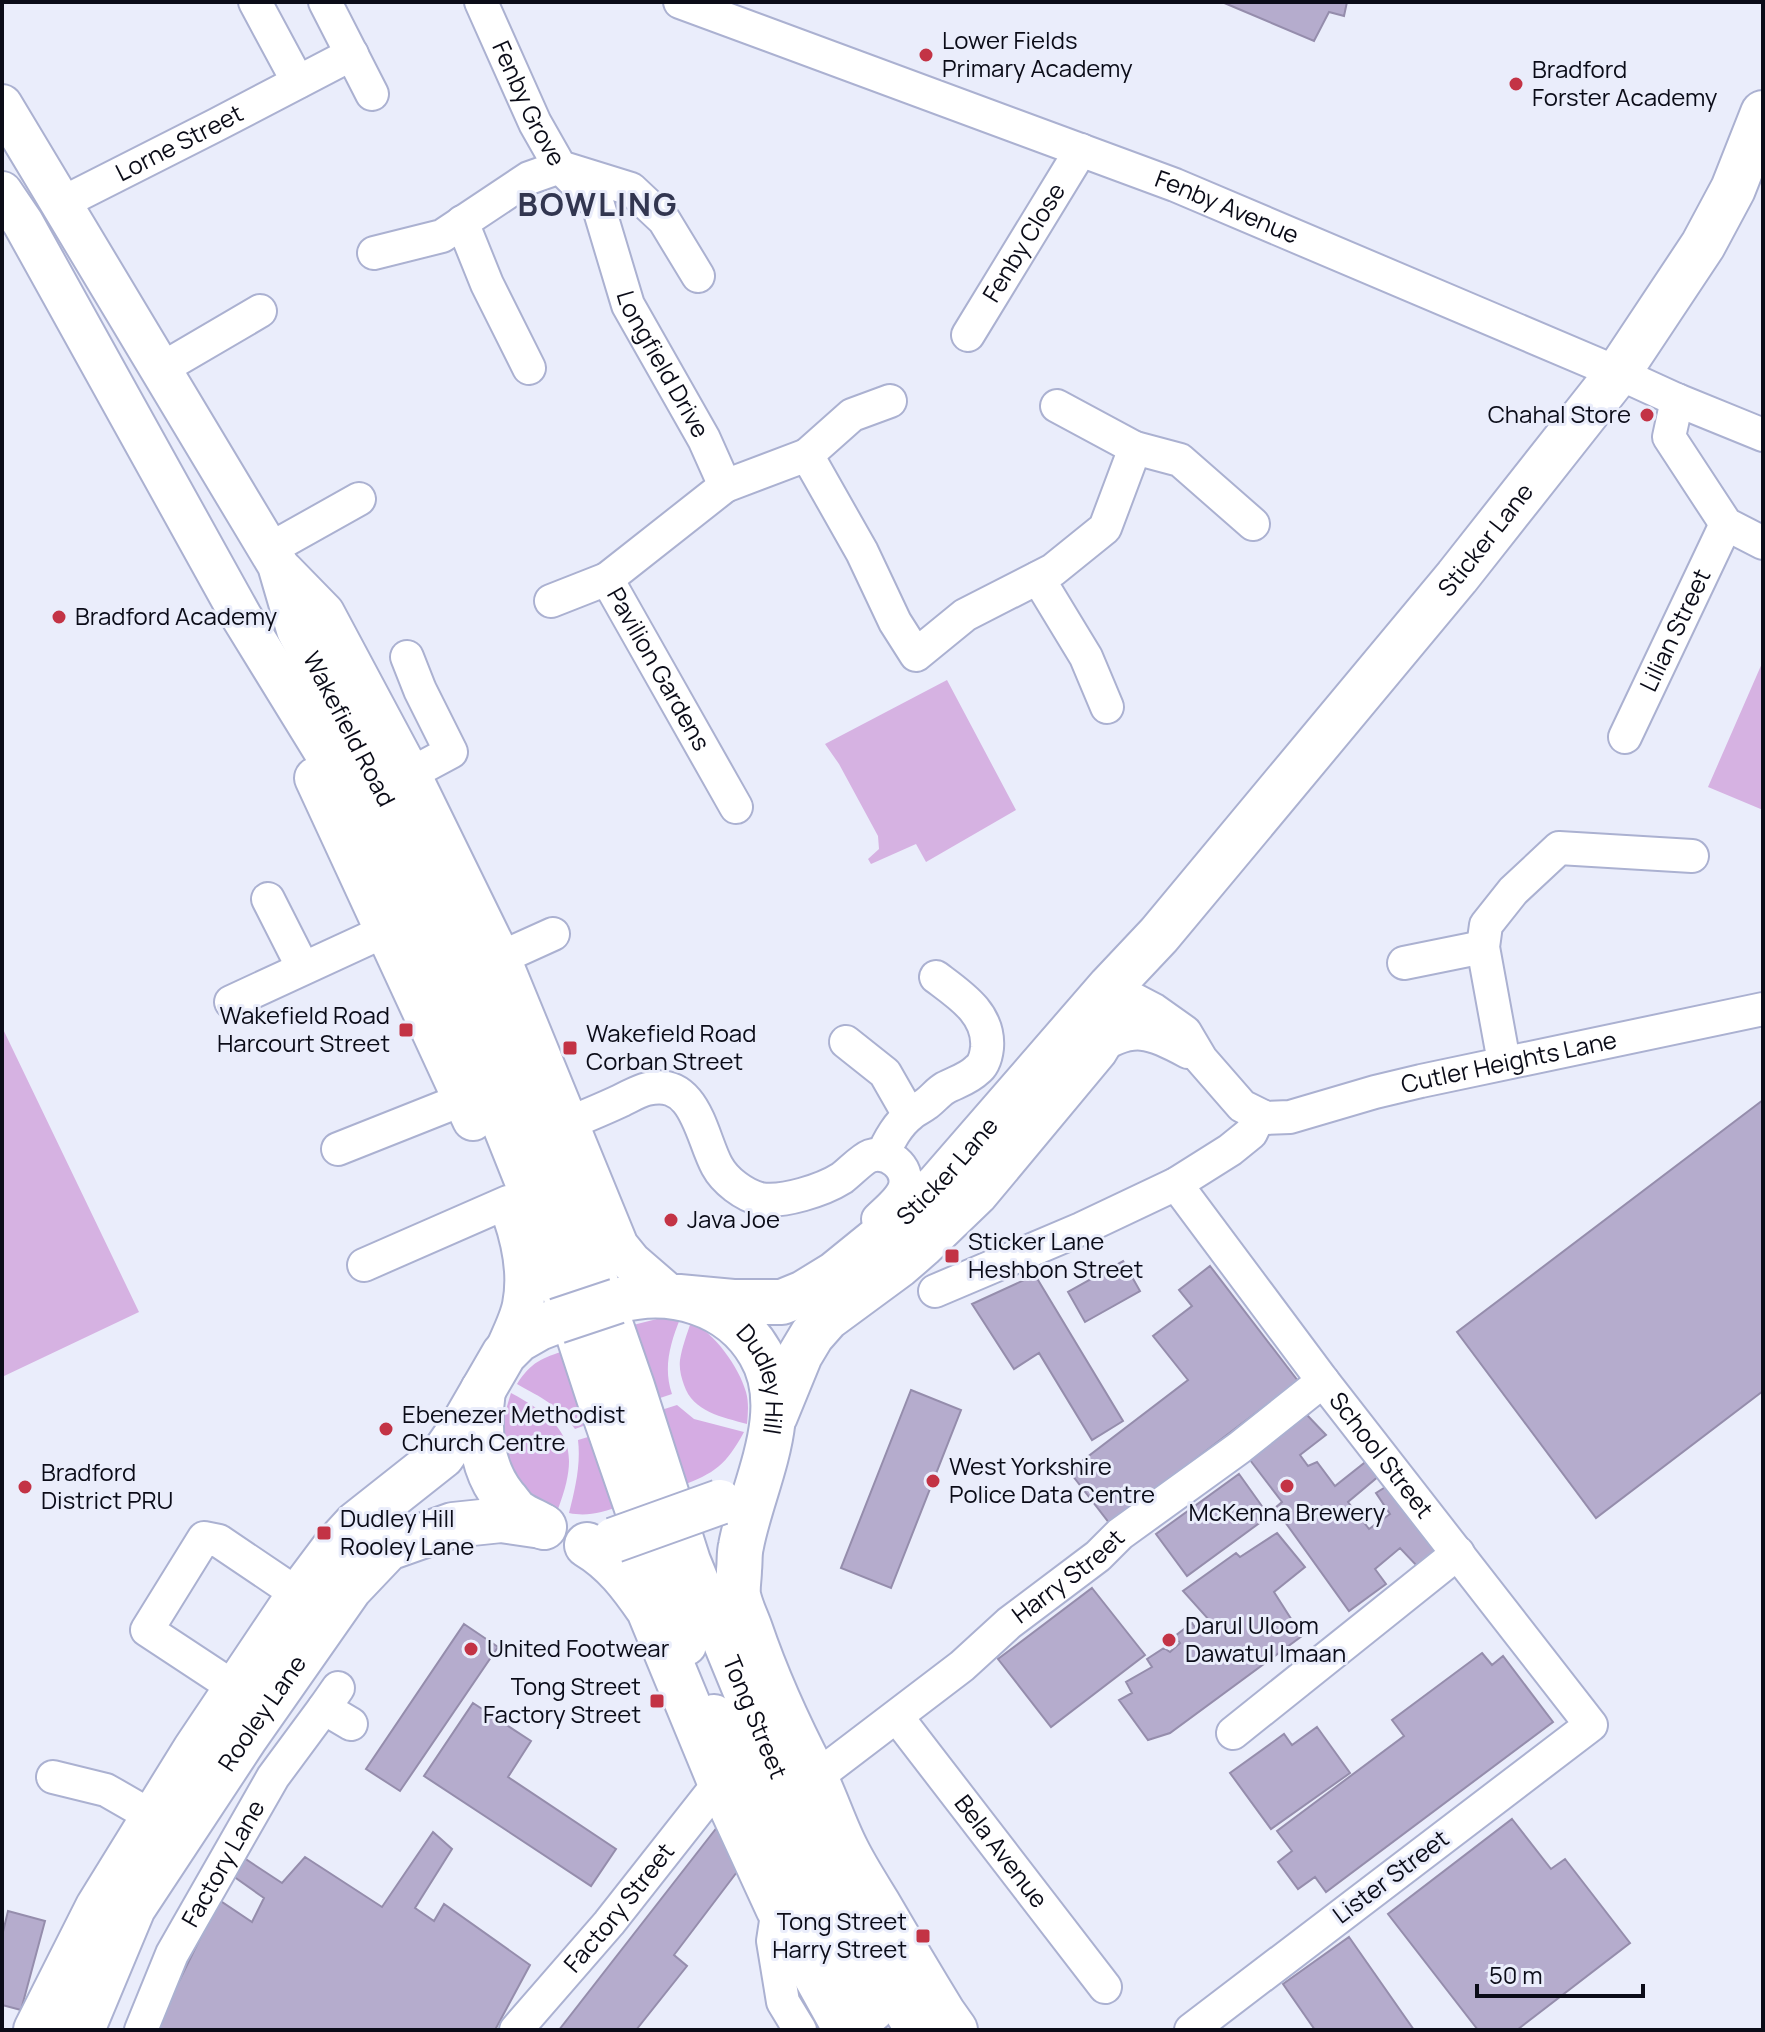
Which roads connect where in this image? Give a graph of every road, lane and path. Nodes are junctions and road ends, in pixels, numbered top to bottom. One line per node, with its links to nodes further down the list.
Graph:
1 (255, 2): 6 (street)
2 (325, 2): 5 (street)
3 (481, 2): 11 (street, Fenby Grove)
4 (680, 2): 10 (street, Fenby Avenue)
5 (352, 54): 6 (street, Lorne Street); 7 (street)
6 (298, 82): 13 (street, Lorne Street)
7 (372, 94)
8 (2, 105): 13 (main road, Wakefield Road)
9 (1763, 113): 21 (highway, Sticker Lane)
10 (1081, 150): 18 (street, Fenby Close); 21 (street, Fenby Avenue)
11 (560, 167): 14 (street); 16 (street, Fenby Grove); 28 (street, Longfield Drive)
12 (2, 192): 37 (main road, Wakefield Road)
13 (60, 204): 20 (main road, Wakefield Road)
14 (462, 222): 15 (street); 19 (street)
15 (374, 253)
16 (698, 276)
17 (260, 311): 20 (street)
18 (968, 335)
19 (529, 368)
20 (161, 369): 33 (main road, Wakefield Road)
21 (1618, 373): 22 (street, Fenby Avenue); 52 (highway, Sticker Lane)
22 (1677, 400): 25 (street, Fenby Avenue); 31 (street)
23 (890, 401): 27 (street)
24 (1057, 406): 26 (street)
25 (1763, 435)
26 (1135, 448): 30 (street); 34 (street)
27 (807, 455): 28 (street); 34 (street)
28 (725, 486): 35 (street, Pavilion Gardens)
29 (359, 499): 33 (street)
30 (1253, 524)
31 (1726, 524): 32 (street); 40 (street, Lilian Street)
32 (1763, 543)
33 (273, 558): 41 (main road); 73 (main road, Wakefield Road)
34 (1038, 578): 39 (street)
35 (607, 579): 36 (street); 42 (street, Pavilion Gardens)
36 (551, 601)
37 (241, 616): 45 (main road); 74 (main road, Wakefield Road)
38 (407, 657): 41 (street)
39 (1107, 707)
40 (1625, 737)
41 (410, 774): 48 (main road)
42 (736, 807)
43 (1692, 856): 47 (street)
44 (270, 898): 50 (street)
45 (385, 931): 50 (street); 59 (main road)
46 (553, 934): 48 (street)
47 (1483, 947): 49 (street); 58 (street)
48 (500, 958): 62 (main road)
49 (1404, 963)
50 (303, 968): 53 (street)
51 (936, 977): 60 (street)
52 (1119, 992): 56 (highway, Sticker Lane); 57 (street); 68 (highway, Sticker Lane)
53 (231, 1002)
54 (1763, 1009): 58 (street, Cutler Heights Lane)
55 (846, 1042): 60 (street)
56 (1095, 1050): 57 (street); 75 (highway, Sticker Lane)
57 (1201, 1059): 61 (street)
58 (1504, 1062): 61 (street, Cutler Heights Lane)
59 (464, 1099): 63 (street); 66 (main road)
60 (909, 1115): 64 (street)
61 (1259, 1116): 65 (street)
62 (569, 1123): 64 (street); 70 (main road)
63 (338, 1149)
64 (883, 1155): 68 (street)
65 (1176, 1184): 69 (street); 72 (street, School Street)
66 (508, 1202): 67 (street); 71 (main road)
67 (364, 1265)
68 (835, 1274): 70 (highway, Sticker Lane)
69 (935, 1291)
70 (674, 1296): 71 (highway, Dudley Hill, bridge); 75 (highway, Dudley Hill)
71 (494, 1371): 77 (highway); 80 (highway, Rooley Lane)
72 (1323, 1381): 79 (street, School Street); 83 (street, Harry Street)
73 (634, 1386): 99 (main road, Tong Street)
74 (597, 1398): 98 (main road, Tong Street)
75 (774, 1418): 76 (highway, Dudley Hill)
76 (761, 1470): 78 (highway, Dudley Hill, bridge); 87 (highway)
77 (542, 1526): 78 (highway); 93 (highway, Rooley Lane)
78 (601, 1543): 88 (highway)
79 (1458, 1553): 84 (street, School Street); 85 (street)
80 (299, 1595): 81 (highway, Rooley Lane); 81 (street, Rooley Lane)
81 (235, 1688): 89 (highway, Rooley Lane)
82 (338, 1707): 94 (street, Factory Lane)
83 (897, 1717): 87 (street, Harry Street); 91 (street, Bela Avenue)
84 (1591, 1725): 101 (street, Lister Street)
85 (1233, 1733)
86 (53, 1777): 89 (street)
87 (815, 1778): 100 (highway)
88 (720, 1782): 90 (highway); 95 (street, Factory Street)
89 (153, 1817): 92 (highway, Rooley Lane)
90 (778, 1908): 96 (street); 97 (highway)
91 (1105, 1987)
92 (36, 2030)
93 (82, 2030)
94 (141, 2030)
95 (516, 2030)
96 (800, 2030)
97 (846, 2030)
98 (886, 2030)
99 (916, 2030)
100 (955, 2030)
101 (1191, 2030)

